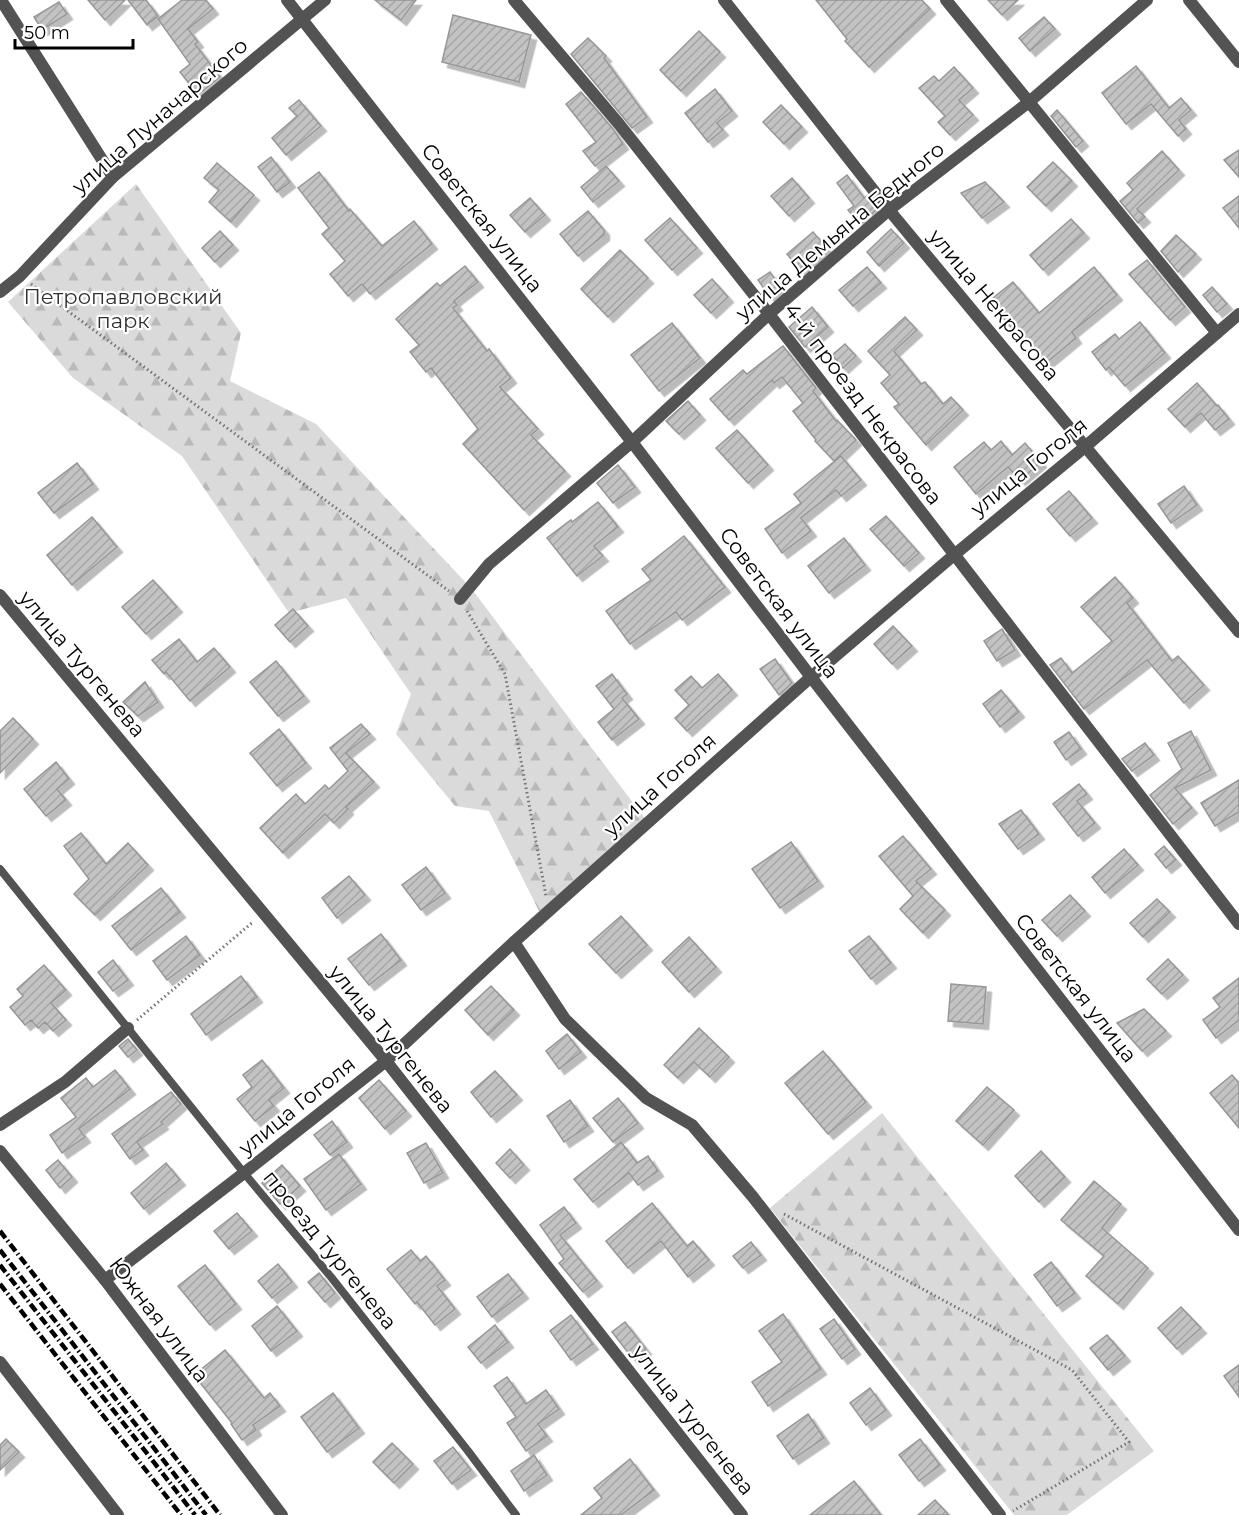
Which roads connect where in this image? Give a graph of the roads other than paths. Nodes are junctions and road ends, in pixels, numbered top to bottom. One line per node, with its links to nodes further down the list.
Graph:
1 (1, 0): 12 (street)
2 (287, 0): 9 (street, Советская улица)
3 (325, 0): 9 (street, улица Луначарского)
4 (514, 0): 15 (street, 4-й проезд Некрасова)
5 (724, 0): 13 (street, улица Некрасова)
6 (946, 0): 11 (street)
7 (1147, 0): 11 (street, улица Демьяна Бедного)
8 (1189, 0): 10 (street)
9 (303, 19): 12 (street, улица Луначарского); 18 (street, Советская улица)
10 (1239, 62)
11 (1029, 102): 13 (street, улица Демьяна Бедного); 17 (street)
12 (113, 177): 14 (street, улица Луначарского)
13 (889, 210): 15 (street, улица Демьяна Бедного); 19 (street, улица Некрасова)
14 (0, 292)
15 (769, 314): 18 (street, улица Демьяна Бедного); 20 (street, 4-й проезд Некрасова)
16 (1239, 314): 17 (street, улица Гоголя)
17 (1217, 333): 19 (street, улица Гоголя)
18 (632, 442): 22 (street, улица Демьяна Бедного); 24 (street, Советская улица)
19 (1086, 447): 20 (street, улица Гоголя); 23 (street, улица Некрасова)
20 (954, 555): 24 (street, улица Гоголя); 26 (street, 4-й проезд Некрасова)
21 (0, 595): 29 (street, улица Тургенева)
22 (460, 599)
23 (1239, 632)
24 (811, 677): 27 (street, улица Гоголя); 33 (street, Советская улица)
25 (0, 869): 28 (lane, проезд Тургенева)
26 (1239, 924)
27 (514, 942): 29 (street, улица Гоголя); 40 (street)
28 (128, 1028): 30 (street); 32 (lane, проезд Тургенева)
29 (386, 1061): 32 (street, улица Гоголя); 39 (street, улица Тургенева)
30 (0, 1125)
31 (0, 1151): 34 (street, Южная улица)
32 (244, 1173): 34 (street, улица Гоголя); 38 (lane, проезд Тургенева)
33 (1239, 1230)
34 (105, 1280): 37 (street, Южная улица)
35 (0, 1362): 36 (street)
36 (118, 1515)
37 (282, 1515)
38 (516, 1515)
39 (742, 1515)
40 (1000, 1515)

